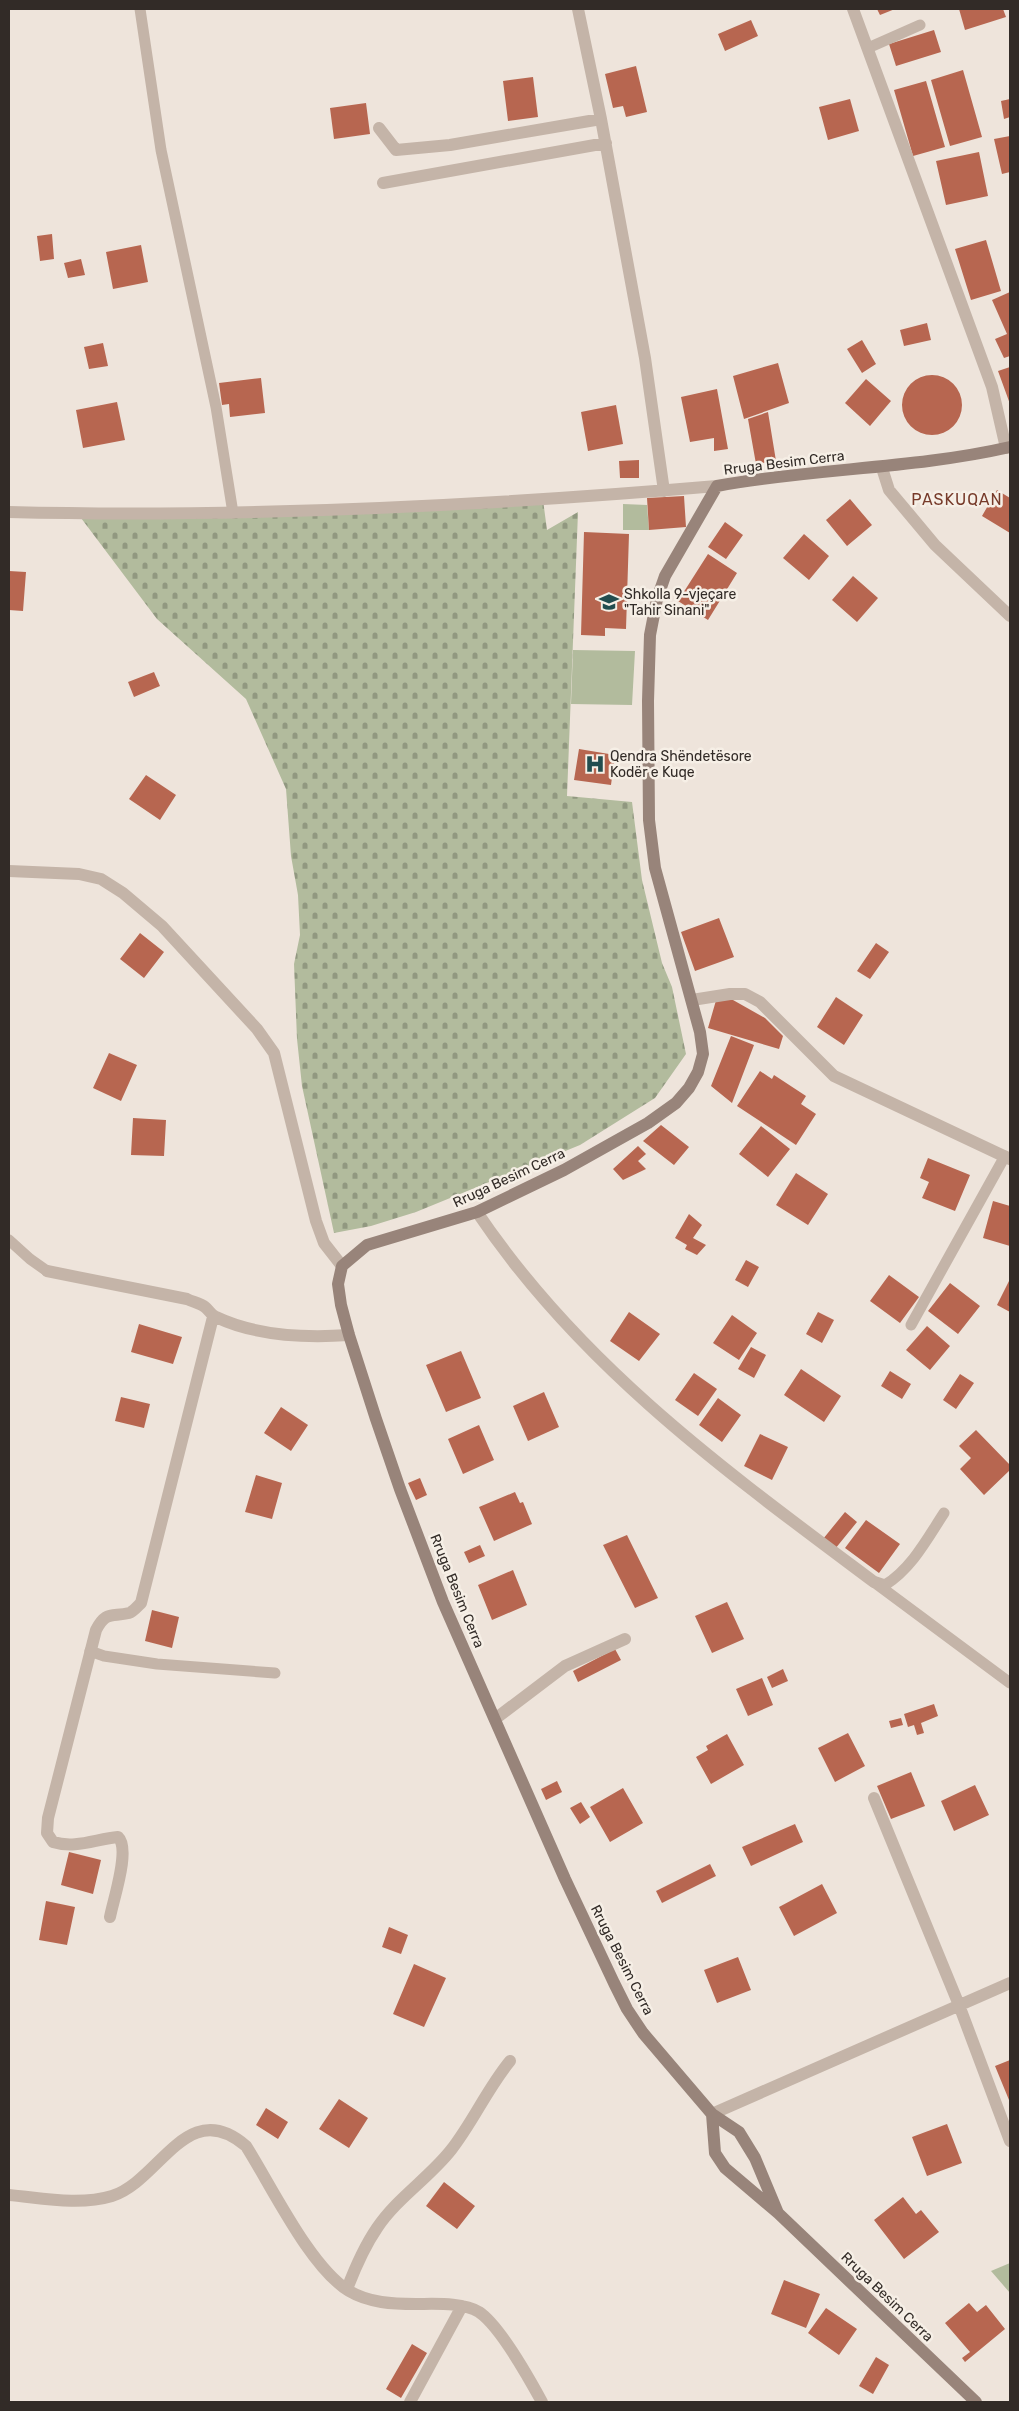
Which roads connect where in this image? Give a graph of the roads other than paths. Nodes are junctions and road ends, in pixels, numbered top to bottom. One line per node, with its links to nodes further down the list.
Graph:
1 (140, 9): 15 (lane)
2 (578, 9): 6 (street)
3 (853, 9): 5 (street)
4 (920, 24): 5 (lane)
5 (868, 48): 10 (street)
6 (601, 119): 7 (street); 8 (street)
7 (379, 128)
8 (606, 143): 9 (street); 13 (street)
9 (383, 183)
10 (1008, 447): 11 (street, Rruga Besim Cerra)
11 (882, 468): 12 (street, Rruga Besim Cerra); 16 (street)
12 (717, 486): 13 (street); 18 (street, Rruga Besim Cerra)
13 (664, 491): 15 (street)
14 (9, 512): 15 (street)
15 (233, 513)
16 (1010, 616)
17 (9, 871): 22 (street)
18 (692, 1000): 19 (street); 20 (street, Rruga Besim Cerra)
19 (1008, 1157): 25 (lane)
20 (477, 1212): 22 (street, Rruga Besim Cerra); 28 (street)
21 (9, 1240): 23 (lane)
22 (342, 1266): 26 (street, Rruga Besim Cerra)
23 (47, 1271): 24 (street)
24 (213, 1317): 26 (street); 30 (street)
25 (911, 1325)
26 (349, 1335): 33 (street, Rruga Besim Cerra)
27 (944, 1513): 28 (lane)
28 (874, 1582): 32 (lane)
29 (625, 1639): 33 (street)
30 (90, 1651): 31 (lane); 35 (street)
31 (275, 1673)
32 (1010, 1683)
33 (494, 1719): 39 (street, Rruga Besim Cerra)
34 (874, 1798): 37 (street)
35 (110, 1917)
36 (1010, 1983): 37 (street)
37 (959, 2005): 39 (street); 40 (street)
38 (510, 2061): 43 (street)
39 (712, 2114): 42 (street, Rruga Besim Cerra); 42 (street, Rruga Besim Cerra)
40 (1010, 2142)
41 (9, 2195): 43 (street)
42 (778, 2213): 47 (street, Rruga Besim Cerra)
43 (347, 2289): 44 (street)
44 (462, 2306): 45 (street); 46 (street)
45 (410, 2402)
46 (542, 2402)
47 (976, 2402)

